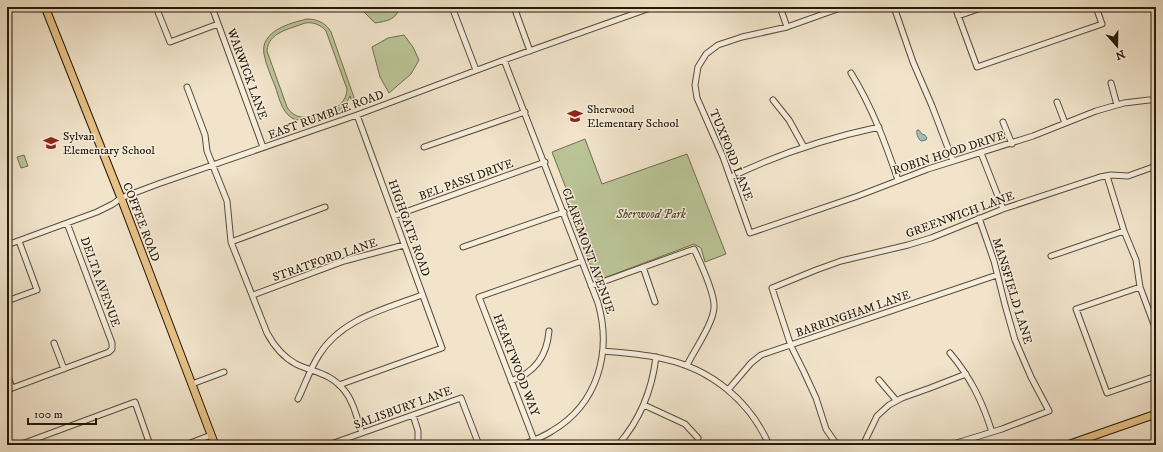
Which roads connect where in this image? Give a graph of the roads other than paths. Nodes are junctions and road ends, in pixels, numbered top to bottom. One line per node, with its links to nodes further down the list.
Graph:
1 (46, 7): 44 (main road, COFFEE ROAD)
2 (156, 7): 15 (street)
3 (212, 7): 15 (street, WARWICK LANE)
4 (452, 7): 19 (street)
5 (514, 7): 17 (street)
6 (653, 7): 13 (street, EAST RUMBLE ROAD)
7 (780, 7): 16 (street)
8 (844, 7): 16 (street)
9 (894, 7): 37 (street)
10 (955, 7): 14 (street)
11 (984, 7): 14 (street)
12 (1096, 7): 14 (street)
13 (646, 8): 17 (street, EAST RUMBLE ROAD)
14 (958, 16)
15 (218, 24): 33 (street, WARWICK LANE)
16 (787, 27): 42 (street, TUXFORD LANE)
17 (530, 51): 18 (street, EAST RUMBLE ROAD)
18 (504, 60): 19 (street, EAST RUMBLE ROAD); 27 (street, CLAREMONT AVENUE)
19 (476, 70): 28 (street, EAST RUMBLE ROAD)
20 (850, 73): 31 (street)
21 (1111, 83): 26 (street)
22 (187, 86): 39 (street)
23 (773, 100): 34 (street)
24 (1156, 100): 26 (street, ROBIN HOOD DRIVE)
25 (1057, 102): 30 (street)
26 (1117, 105): 30 (street, ROBIN HOOD DRIVE)
27 (525, 112): 35 (street); 38 (street, CLAREMONT AVENUE)
28 (357, 115): 33 (street, EAST RUMBLE ROAD); 48 (street, HIGHGATE ROAD)
29 (1003, 122): 32 (street)
30 (1065, 123): 32 (street, ROBIN HOOD DRIVE)
31 (879, 127): 34 (street); 43 (street)
32 (1012, 144): 36 (street, ROBIN HOOD DRIVE)
33 (263, 147): 39 (street, EAST RUMBLE ROAD)
34 (804, 147): 42 (street)
35 (424, 148)
36 (981, 153): 37 (street, ROBIN HOOD DRIVE); 46 (street)
37 (953, 161): 43 (street, ROBIN HOOD DRIVE)
38 (545, 162): 47 (street, CLAREMONT AVENUE); 48 (street, BEL PASSI DRIVE)
39 (212, 164): 44 (street, EAST RUMBLE ROAD); 54 (street)
40 (1156, 166): 41 (street, GREENWICH LANE)
41 (1107, 176): 46 (street, GREENWICH LANE); 51 (street)
42 (730, 177): 52 (street, TUXFORD LANE)
43 (898, 180): 52 (street, ROBIN HOOD DRIVE)
44 (121, 198): 50 (street, EAST RUMBLE ROAD); 84 (main road, COFFEE ROAD)
45 (325, 207): 54 (street)
46 (1003, 208): 49 (street, GREENWICH LANE)
47 (564, 212): 57 (street); 59 (street, CLAREMONT AVENUE)
48 (394, 216): 56 (street, HIGHGATE ROAD)
49 (979, 218): 61 (street, MANSFIELD LANE); 71 (street, GREENWICH LANE)
50 (67, 223): 53 (street, EAST RUMBLE ROAD); 76 (street, DELTA AVENUE)
51 (1124, 231): 58 (street); 63 (street)
52 (750, 233)
53 (19, 241): 55 (street, EAST RUMBLE ROAD); 66 (street)
54 (231, 242): 64 (street)
55 (7, 245)
56 (404, 245): 64 (street, STRATFORD LANE); 65 (street, HIGHGATE ROAD)
57 (463, 247)
58 (1051, 256)
59 (582, 261): 62 (street, CLAREMONT AVENUE); 83 (street, HEARTWOOD WAY)
60 (643, 267): 62 (street); 67 (street); 75 (street)
61 (997, 275): 71 (street, BARRINGHAM LANE); 93 (street, MANSFIELD LANE)
62 (591, 286): 72 (street, CLAREMONT AVENUE)
63 (1140, 287): 68 (street); 81 (street)
64 (253, 295): 77 (street)
65 (422, 295): 77 (street); 85 (street, HIGHGATE ROAD)
66 (7, 301)
67 (655, 302)
68 (1156, 330)
69 (549, 331): 83 (street)
70 (54, 343): 76 (street)
71 (791, 346): 87 (street, BARRINGHAM LANE); 108 (street)
72 (603, 351): 74 (street); 97 (street, CLAREMONT AVENUE)
73 (950, 353): 80 (street)
74 (656, 357): 75 (street); 90 (street)
75 (687, 365): 87 (street)
76 (64, 369): 86 (street)
77 (312, 369): 85 (street); 88 (street)
78 (224, 372): 84 (street)
79 (7, 374): 86 (street)
80 (966, 374): 89 (street); 93 (street)
81 (1156, 376)
82 (879, 380): 89 (street)
83 (511, 381): 97 (street, HEARTWOOD WAY)
84 (192, 384): 95 (main road, COFFEE ROAD)
85 (339, 385): 94 (street)
86 (10, 389)
87 (728, 390): 107 (street)
88 (298, 399)
89 (896, 400): 109 (street)
90 (644, 405): 96 (street); 106 (street)
91 (1156, 414): 111 (main road)
92 (413, 415): 94 (street, SALISBURY LANE); 103 (street); 104 (street, SALISBURY LANE)
93 (992, 432): 110 (street)
94 (362, 433): 102 (street, SALISBURY LANE)
95 (211, 435): 100 (street); 101 (main road, COFFEE ROAD)
96 (698, 438)
97 (534, 440): 105 (street, CLAREMONT AVENUE)
98 (18, 445): 99 (street)
99 (150, 445)
100 (185, 445)
101 (215, 445)
102 (328, 445)
103 (418, 445)
104 (479, 445)
105 (522, 445)
106 (619, 445)
107 (769, 445)
108 (837, 445)
109 (863, 445)
110 (950, 445)
111 (1067, 445)

